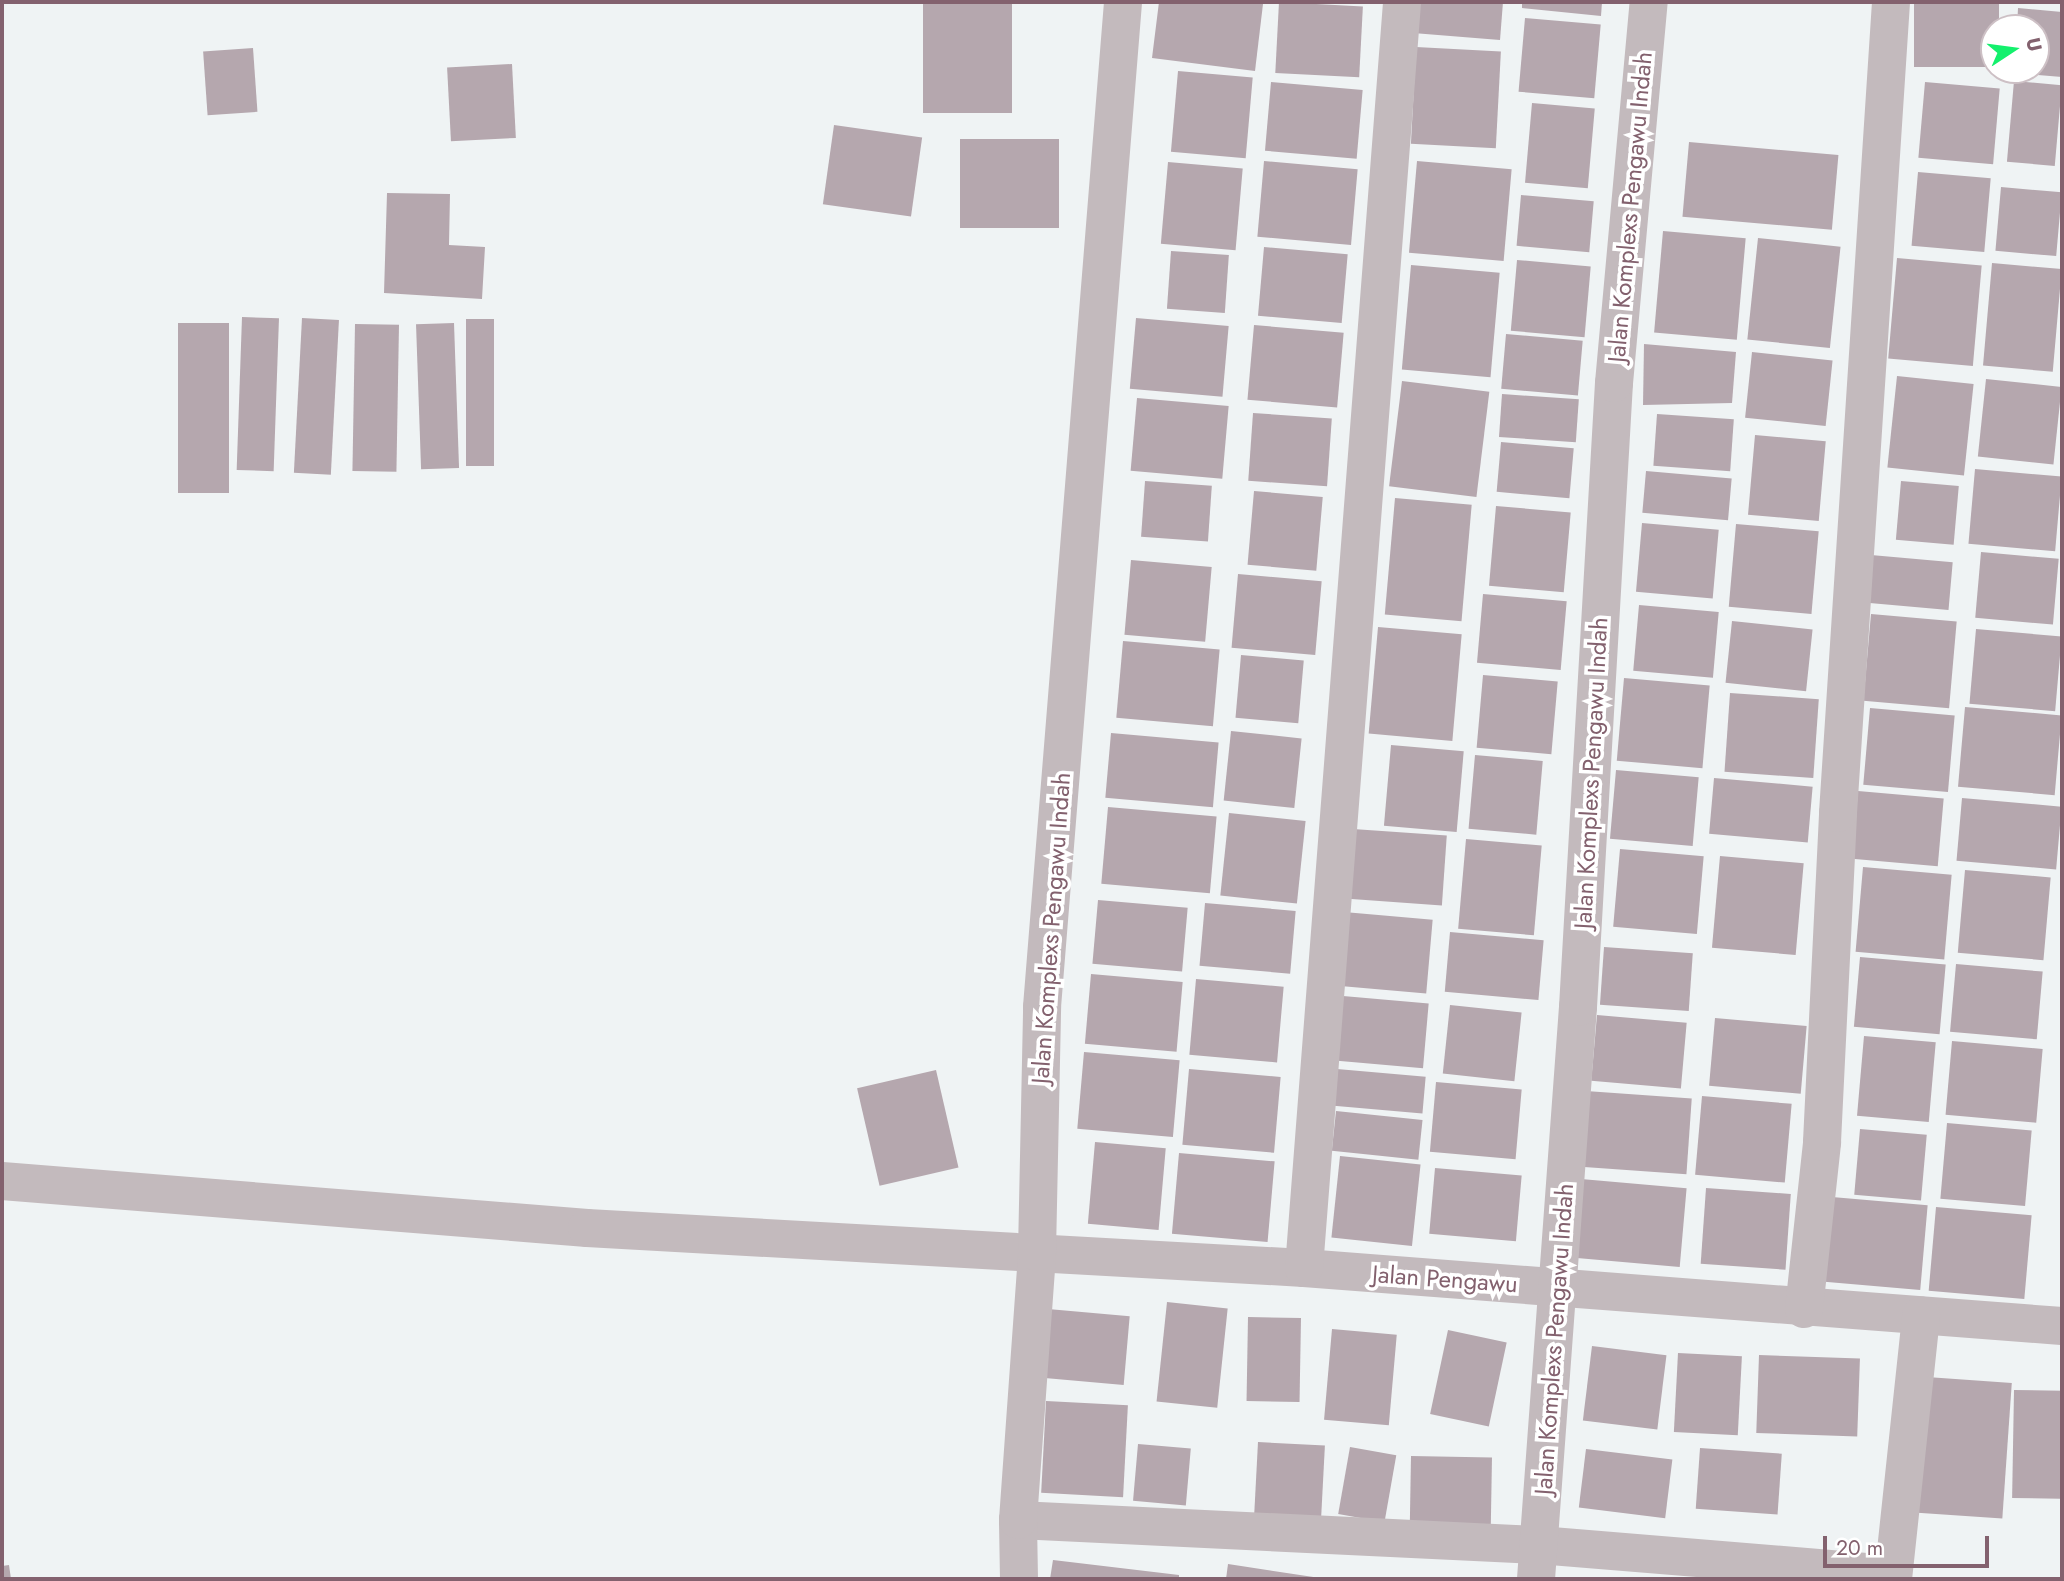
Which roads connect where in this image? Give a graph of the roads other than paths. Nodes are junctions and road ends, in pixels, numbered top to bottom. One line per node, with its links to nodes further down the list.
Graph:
1 (1123, 2): 6 (street, Jalan Komplexs Pengawu Indah)
2 (1402, 2): 7 (street)
3 (1648, 2): 8 (street, Jalan Komplexs Pengawu Indah)
4 (1891, 2): 9 (street)
5 (2, 1181): 6 (street, Jalan Pengawu)
6 (1037, 1252): 7 (street, Jalan Pengawu); 12 (street, Jalan Komplexs Pengawu Indah)
7 (1304, 1268): 8 (street, Jalan Pengawu)
8 (1558, 1288): 9 (street, Jalan Pengawu); 13 (street, Jalan Komplexs Pengawu Indah)
9 (1804, 1309): 10 (street, Jalan Pengawu)
10 (1921, 1315): 11 (street, Jalan Pengawu); 14 (street)
11 (2062, 1326)
12 (1018, 1520): 13 (street); 15 (street, Jalan Komplexs Pengawu Indah)
13 (1538, 1562): 14 (street)
14 (1893, 1577)
15 (1020, 1579)

